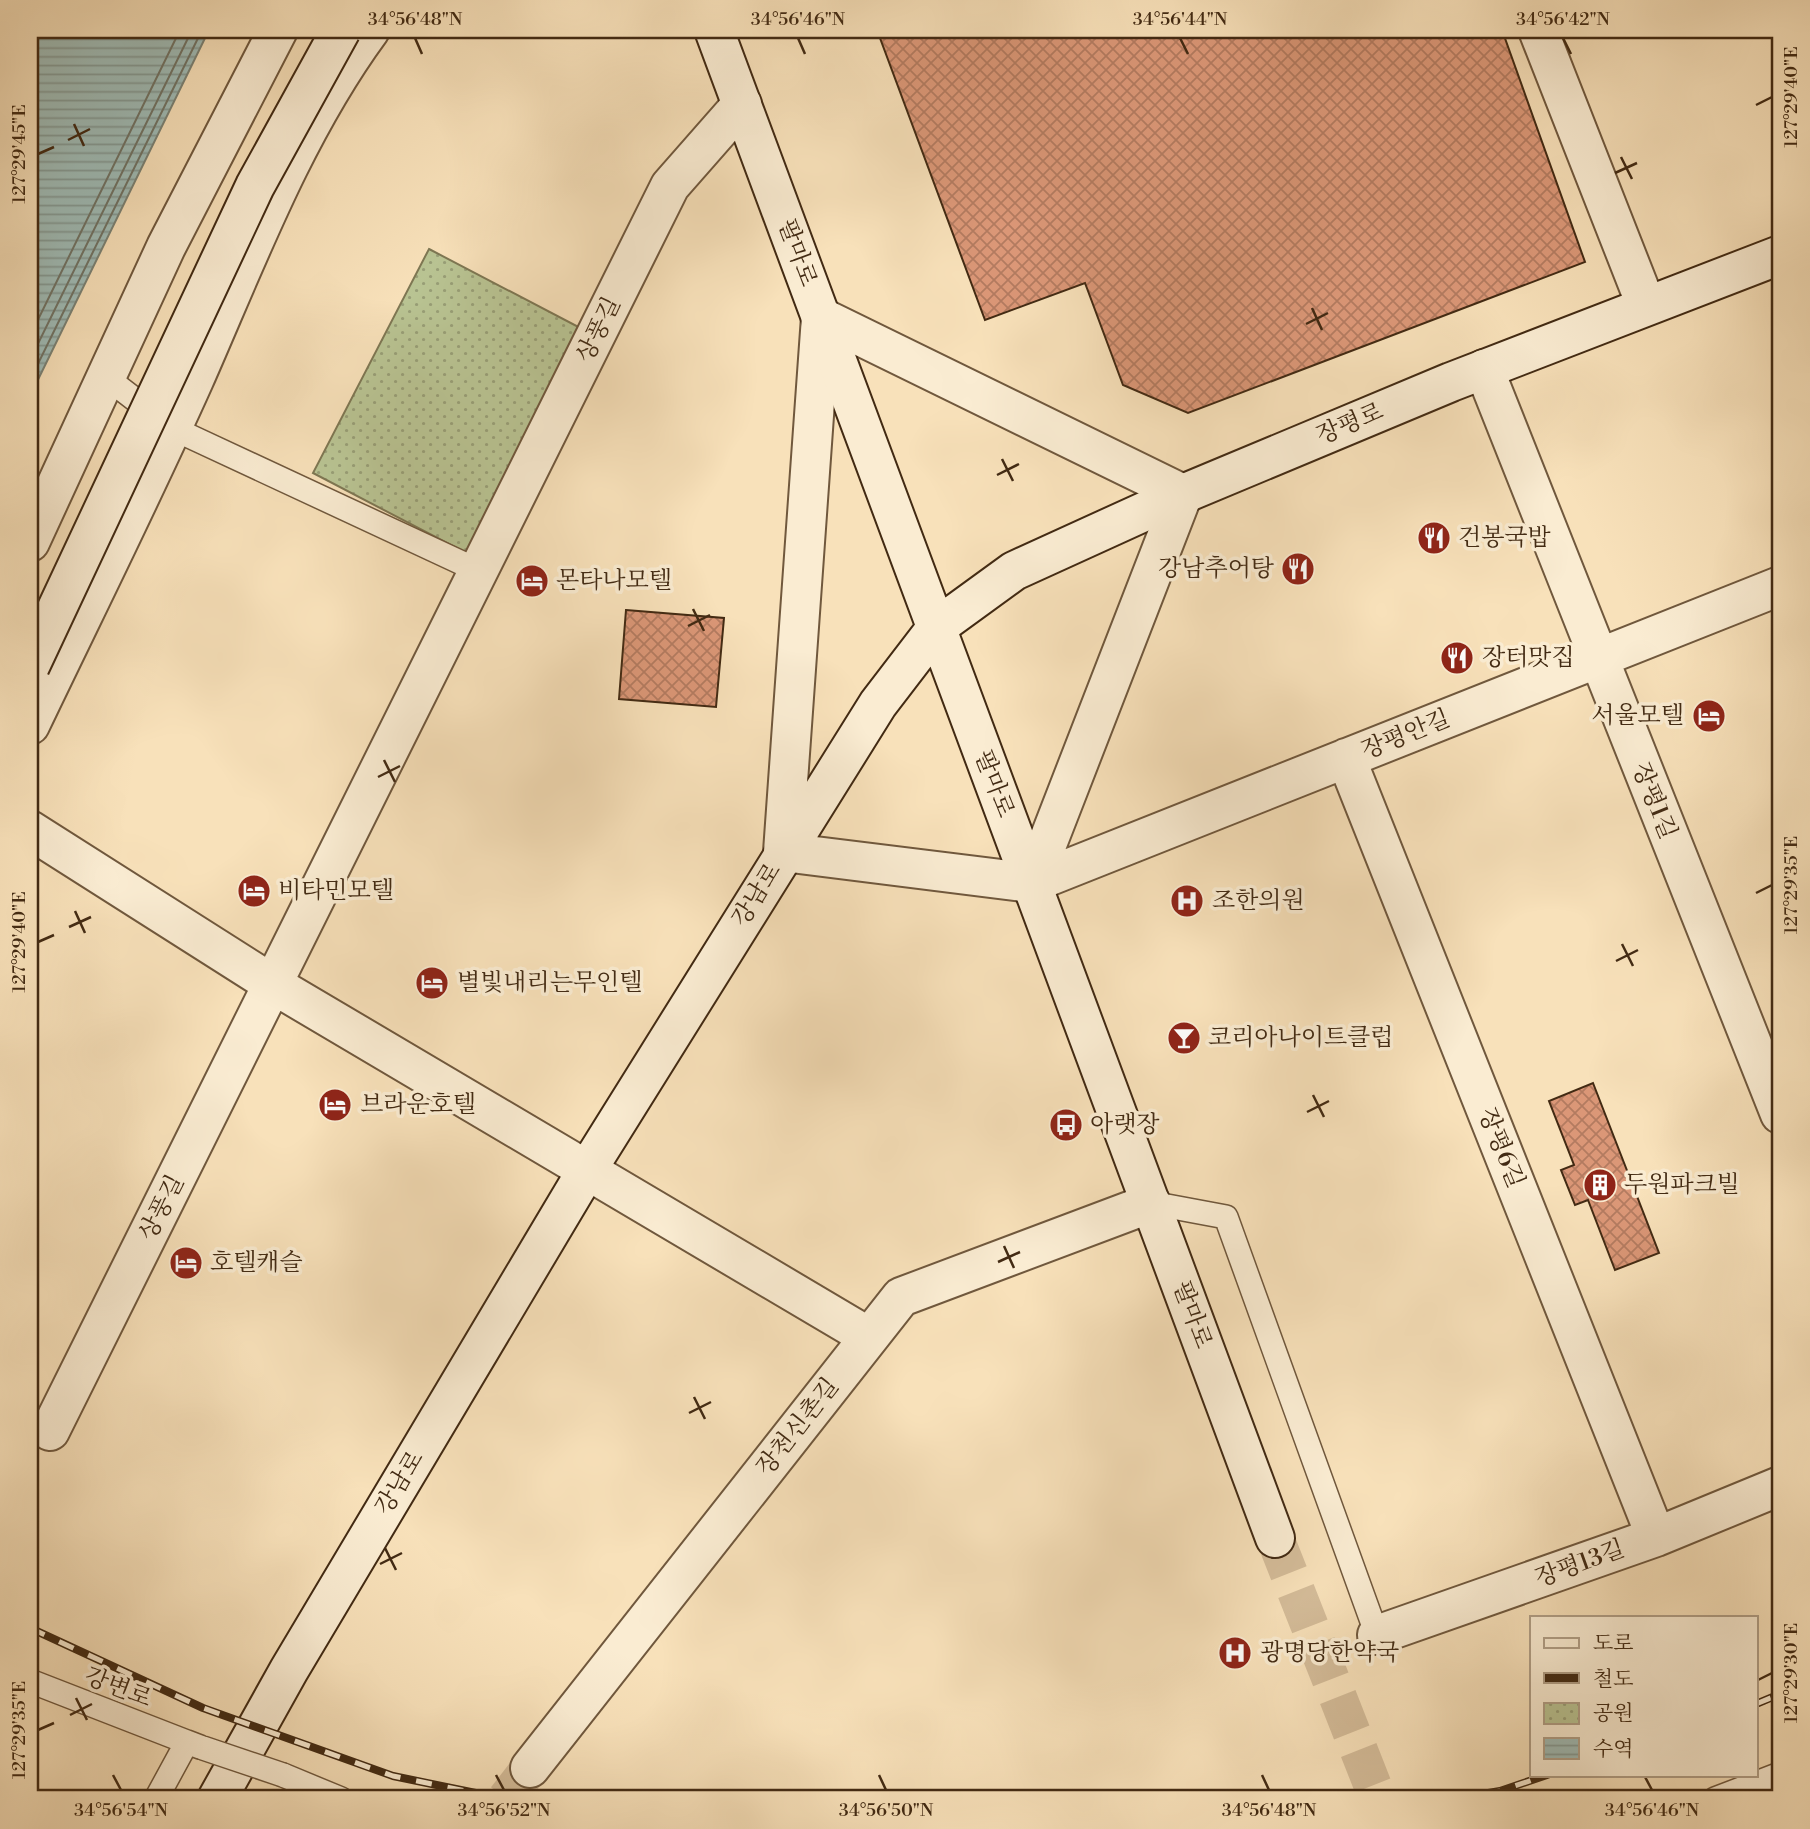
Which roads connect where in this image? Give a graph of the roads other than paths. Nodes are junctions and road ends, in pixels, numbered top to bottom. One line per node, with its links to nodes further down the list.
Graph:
1 (278, 30): 12 (street)
2 (322, 30): 18 (street)
3 (341, 30): 21 (street, bridge)
4 (370, 30): 13 (street)
5 (714, 30): 7 (street, 팔마로)
6 (1538, 30): 9 (street)
7 (741, 104): 10 (street, 팔마로); 16 (street, 상풍길)
8 (1780, 255): 9 (street, 장평로)
9 (1646, 305): 11 (street, 장평로)
10 (821, 317): 14 (street); 19 (street, 팔마로); 25 (street)
11 (1484, 369): 14 (street, 장평로); 20 (street, 장평1길)
12 (107, 378): 13 (lane); 15 (street)
13 (172, 428): 16 (lane); 22 (street)
14 (1183, 494): 19 (street, 장평로); 26 (street)
15 (30, 542)
16 (479, 571): 27 (street, 상풍길)
17 (1780, 586): 20 (street, 장평안길)
18 (30, 624)
19 (937, 627): 25 (street, 강남로); 26 (street, 팔마로)
20 (1597, 659): 23 (street, 장평안길); 28 (street, 장평1길)
21 (30, 666)
22 (30, 725)
23 (1346, 758): 26 (street, 장평안길); 34 (street, 장평6길)
24 (30, 830): 27 (street)
25 (783, 852): 26 (street); 29 (street, 강남로)
26 (1032, 883): 30 (street, 팔마로)
27 (274, 985): 29 (street); 32 (street, 상풍길)
28 (1780, 1114)
29 (587, 1170): 31 (street); 42 (street, 강남로)
30 (1151, 1203): 31 (street, 장천신촌길); 35 (street, 팔마로); 36 (lane)
31 (869, 1337): 39 (street, 장천신촌길)
32 (50, 1431)
33 (1780, 1486): 34 (street, 장평13길)
34 (1656, 1537): 36 (street, 장평13길)
35 (1275, 1538)
36 (1377, 1635)
37 (30, 1681): 38 (lane, 강변로)
38 (195, 1745): 41 (lane); 43 (lane, 강변로, bridge)
39 (530, 1768)
40 (1780, 1774): 44 (lane)
41 (156, 1799)
42 (217, 1799)
43 (341, 1799)
44 (1715, 1799)

